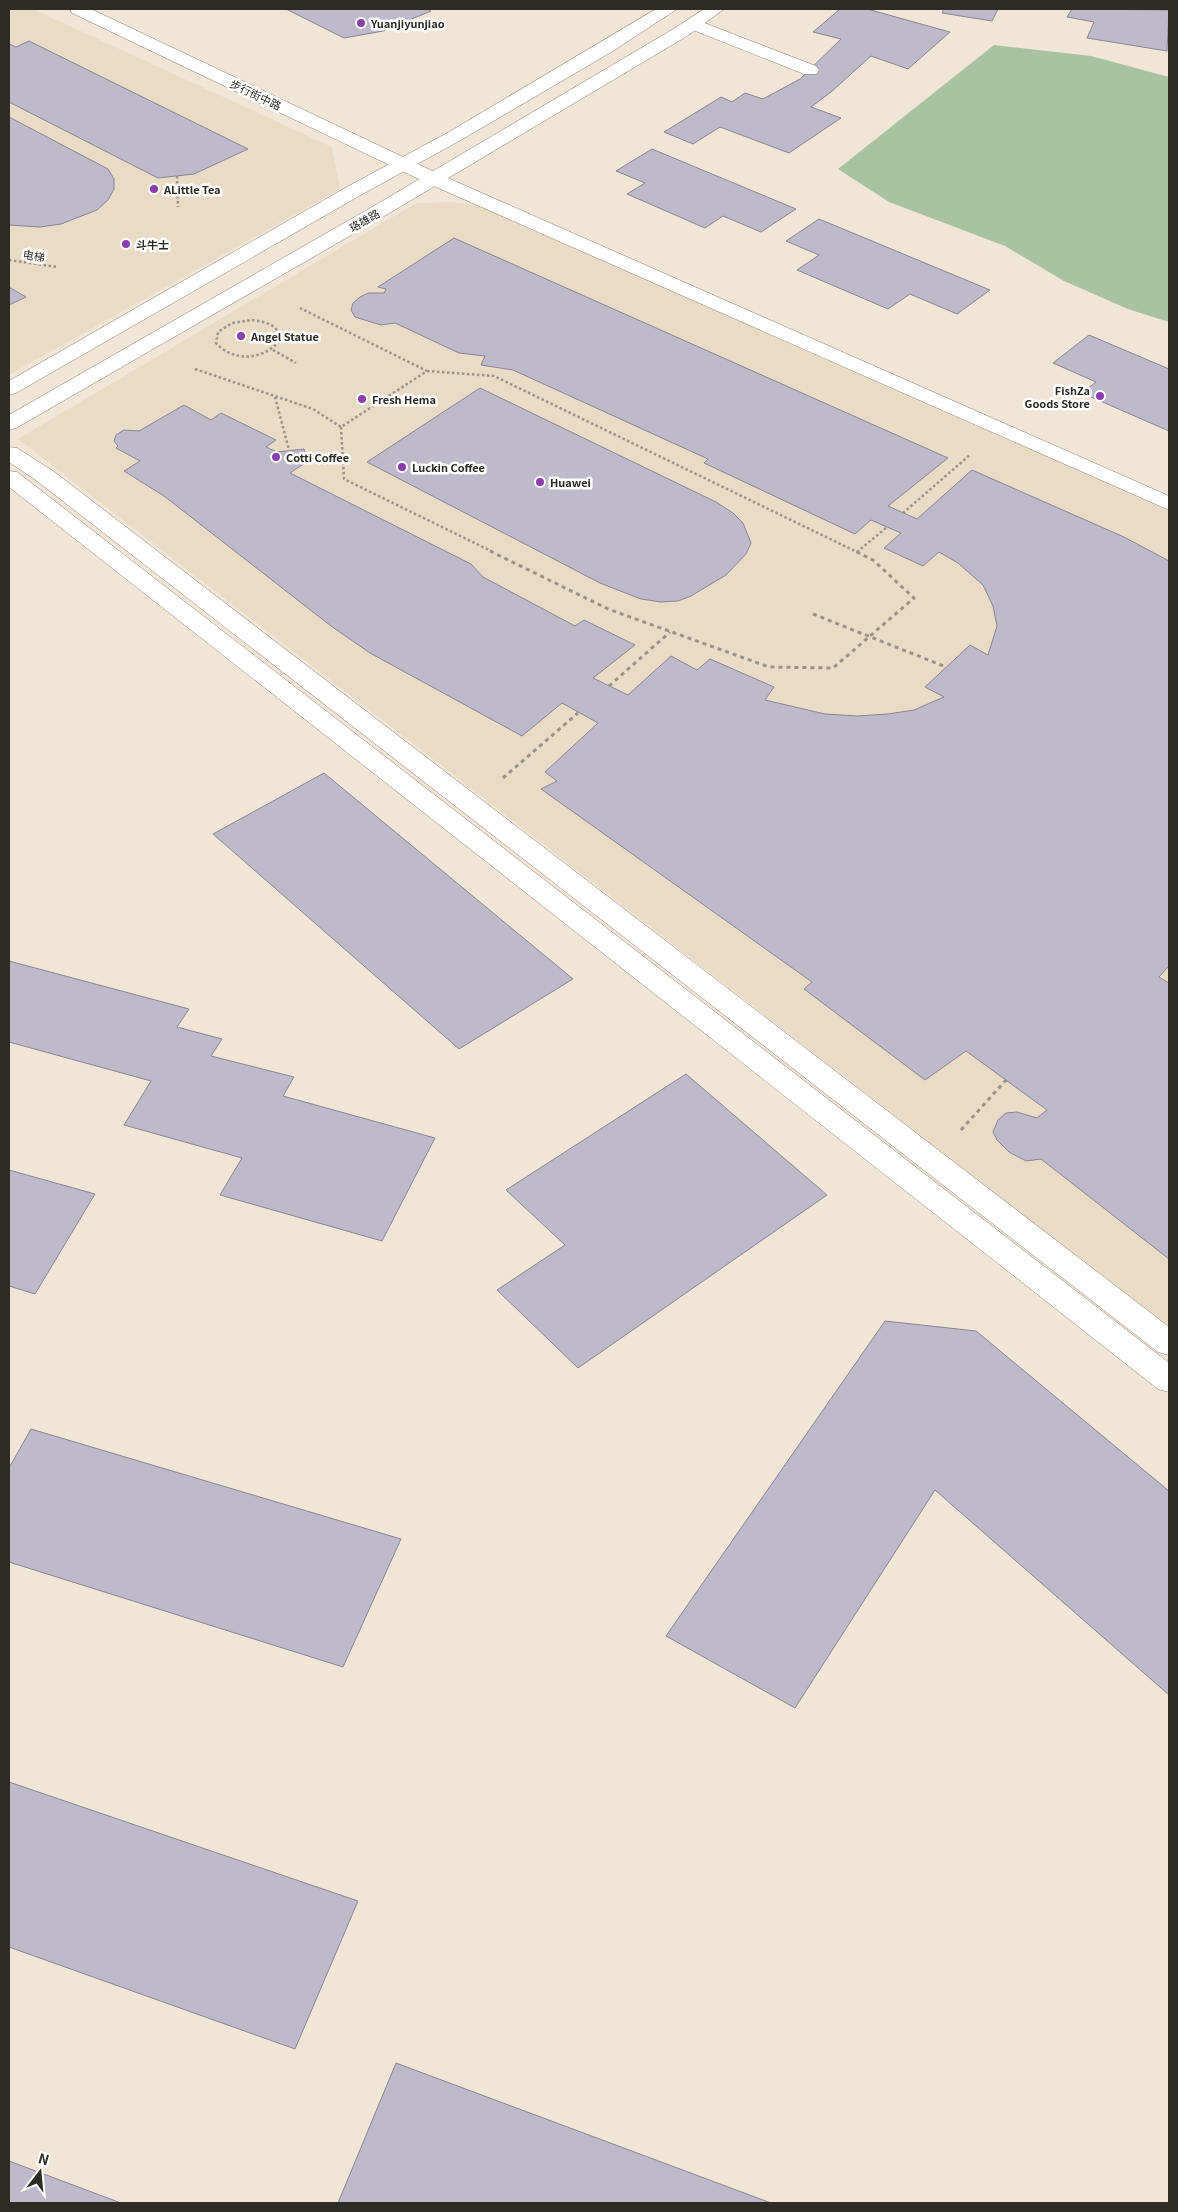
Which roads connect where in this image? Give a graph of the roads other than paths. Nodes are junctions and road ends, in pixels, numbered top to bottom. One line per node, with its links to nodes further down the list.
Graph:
1 (78, 9): 6 (street, 步行街中路)
2 (668, 9): 6 (street)
3 (715, 9): 4 (street, 珞雄路)
4 (694, 24): 5 (street); 7 (street, 珞雄路)
5 (810, 70)
6 (403, 164): 7 (street, 步行街中路); 8 (street)
7 (434, 179): 9 (street, 珞雄路); 12 (street); 13 (street, 步行街中路)
8 (9, 389)
9 (9, 424)
10 (9, 452): 14 (street)
11 (9, 477): 15 (street)
12 (1169, 484)
13 (1169, 504)
14 (1169, 1343)
15 (1169, 1380)

